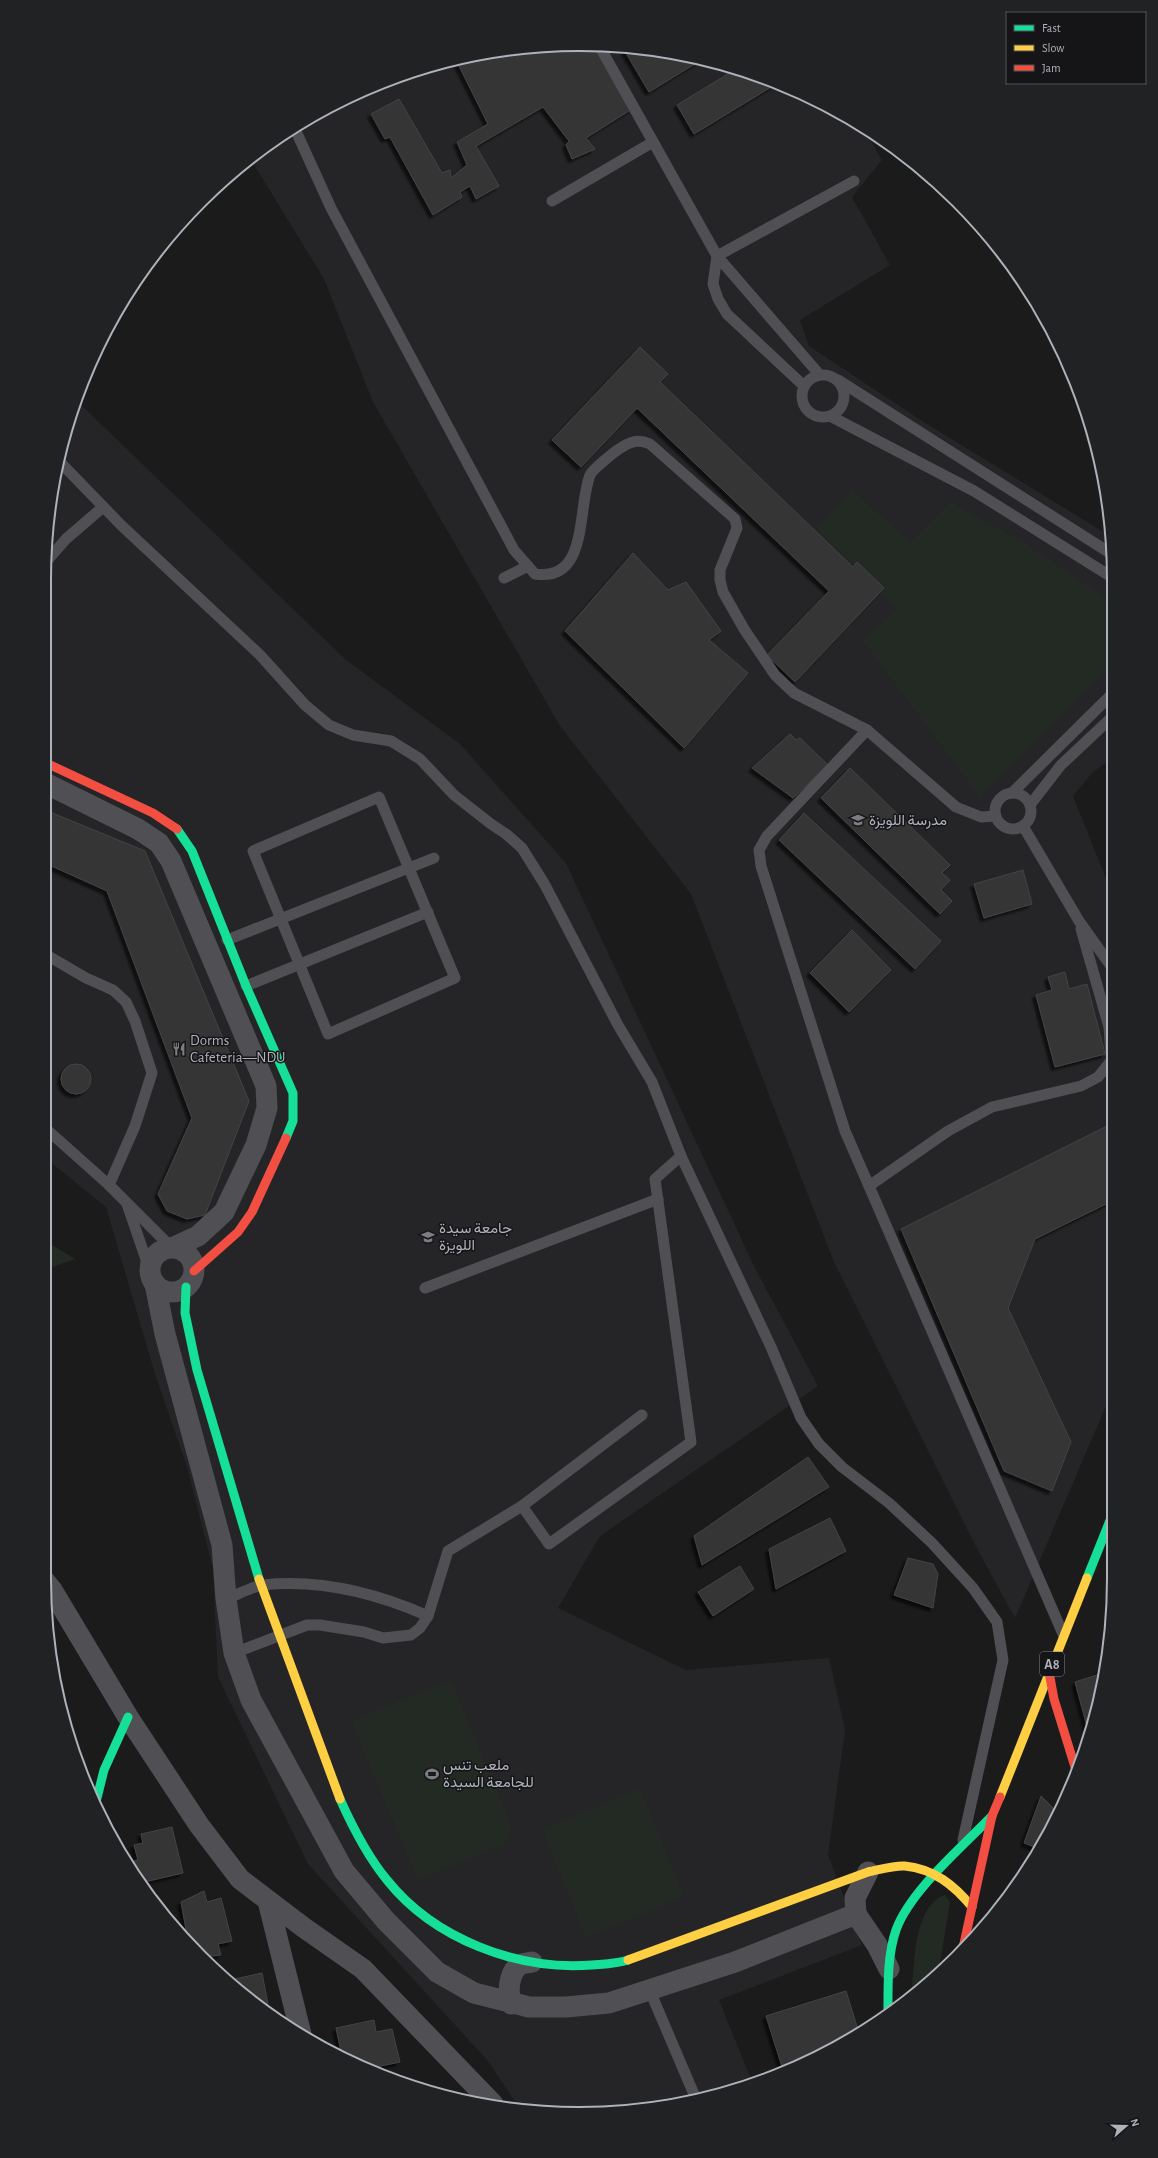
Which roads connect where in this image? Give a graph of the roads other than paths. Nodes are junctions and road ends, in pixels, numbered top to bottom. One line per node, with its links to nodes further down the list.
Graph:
1 (603, 52): 3 (lane)
2 (297, 133): 15 (lane)
3 (653, 142): 5 (lane); 6 (lane)
4 (854, 180): 6 (lane)
5 (552, 202)
6 (717, 256): 7 (lane); 9 (lane)
7 (819, 374): 8 (lane); 9 (lane)
8 (838, 380): 10 (lane); 13 (lane)
9 (804, 386): 10 (lane)
10 (830, 416): 16 (lane)
11 (63, 466): 12 (lane)
12 (103, 507): 14 (lane); 40 (lane)
13 (1106, 551)
14 (52, 556)
15 (528, 566): 17 (lane); 20 (lane)
16 (1107, 574)
17 (504, 578)
18 (1107, 699): 23 (lane)
19 (1107, 723): 24 (lane)
20 (867, 730): 25 (lane); 42 (lane)
21 (51, 772): 32 (main road)
22 (51, 774): 45 (street)
23 (1012, 793): 24 (lane); 25 (lane)
24 (1030, 805): 26 (lane)
25 (996, 816): 26 (lane)
26 (1023, 826): 31 (lane)
27 (434, 858): 28 (lane)
28 (409, 867): 29 (lane); 30 (lane); 30 (lane)
29 (428, 912): 35 (lane); 35 (lane)
30 (280, 918): 32 (lane); 35 (lane)
31 (1079, 921): 34 (lane); 37 (lane)
32 (227, 940): 36 (main road)
33 (51, 958): 41 (lane)
34 (1107, 960)
35 (300, 964): 36 (lane)
36 (246, 986): 47 (main road)
37 (1107, 1020)
38 (1107, 1066): 42 (lane)
39 (51, 1133): 41 (lane)
40 (681, 1156): 43 (lane); 64 (lane)
41 (109, 1185): 44 (lane)
42 (869, 1186): 56 (lane)
43 (658, 1199): 48 (lane); 50 (lane)
44 (126, 1202): 45 (lane); 46 (lane)
45 (173, 1247): 46 (street); 47 (street)
46 (152, 1277): 47 (street); 54 (street)
47 (190, 1279): 52 (main road)
48 (425, 1288)
49 (642, 1415): 50 (lane)
50 (522, 1506): 55 (lane)
51 (1107, 1528): 56 (main road, A8)
52 (261, 1586): 54 (lane); 55 (lane); 57 (main road)
53 (51, 1589): 60 (street)
54 (226, 1599): 58 (street)
55 (428, 1616): 57 (lane)
56 (1064, 1634): 59 (main road, A8)
57 (279, 1637): 58 (lane); 71 (main road)
58 (234, 1653): 74 (street)
59 (1048, 1672): 61 (main road); 63 (main road, A8)
60 (128, 1717): 62 (main road); 67 (street)
61 (1074, 1763)
62 (98, 1796)
63 (992, 1816): 64 (main road, A8); 68 (main road, A8)
64 (961, 1849): 66 (main road, A8)
65 (868, 1872): 66 (main road); 69 (street); 71 (main road)
66 (936, 1874): 68 (main road); 72 (main road, A8)
67 (268, 1901): 76 (street); 78 (street)
68 (972, 1907): 70 (main road, A8)
69 (856, 1914): 72 (street); 73 (street)
70 (965, 1938)
71 (532, 1962): 74 (street)
72 (889, 1969): 75 (main road, A8)
73 (650, 1991): 74 (street); 77 (lane)
74 (511, 2004)
75 (888, 2006)
76 (299, 2026)
77 (694, 2094)
78 (488, 2099)

